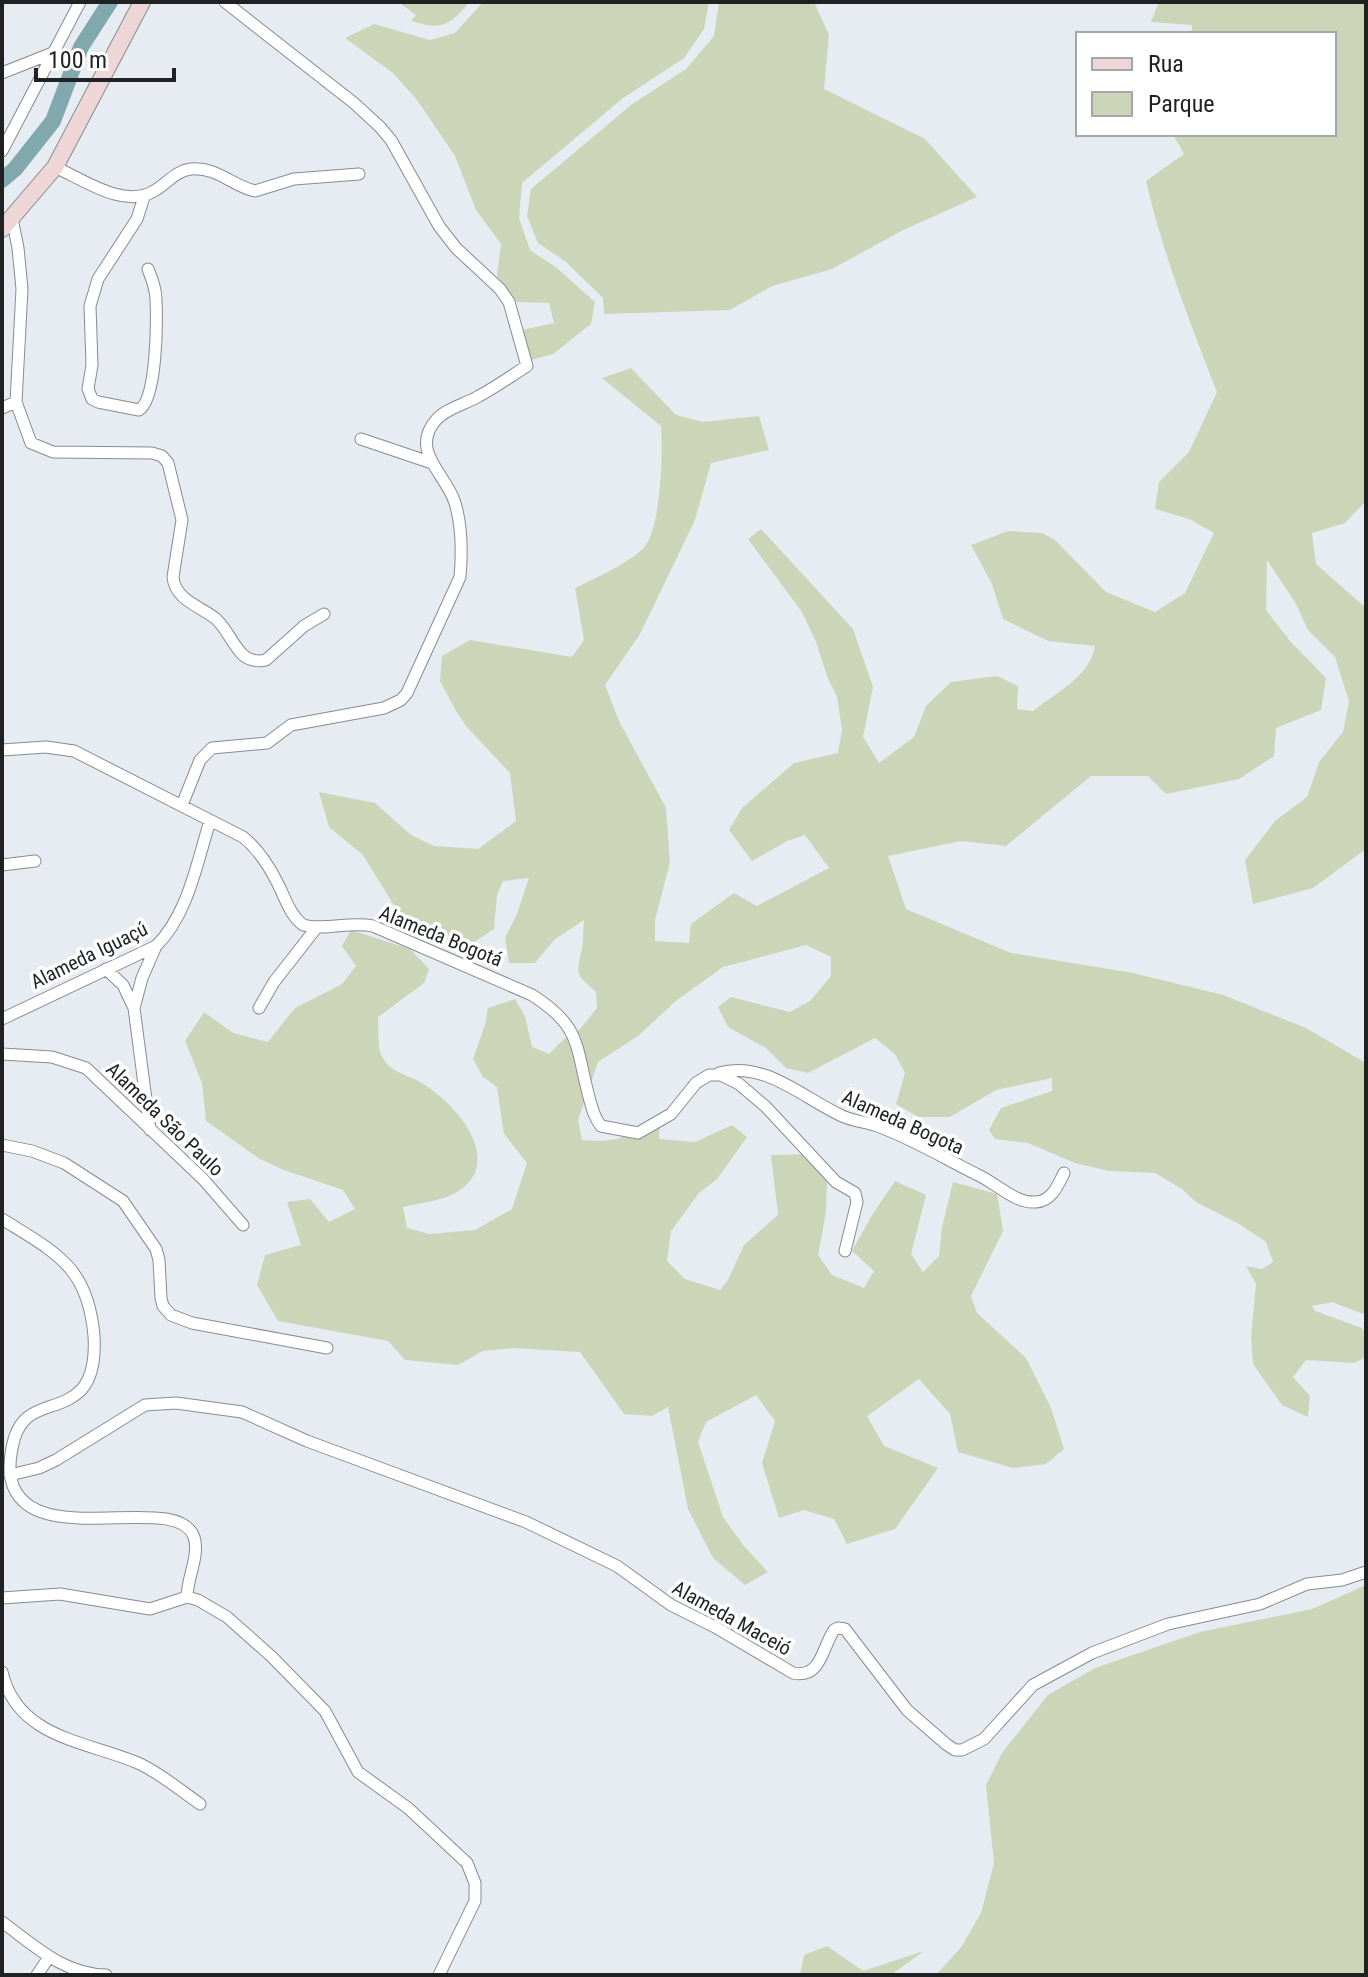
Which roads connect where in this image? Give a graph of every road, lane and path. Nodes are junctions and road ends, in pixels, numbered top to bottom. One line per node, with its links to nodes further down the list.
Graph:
1 (80, 2): 4 (street)
2 (142, 2): 7 (street)
3 (225, 2): 15 (street)
4 (56, 52): 5 (street); 6 (street)
5 (2, 73)
6 (2, 151)
7 (55, 167): 9 (street); 10 (street)
8 (359, 174): 9 (street)
9 (144, 197): 11 (street)
10 (7, 224): 12 (street)
11 (148, 269)
12 (16, 402): 13 (street); 16 (street)
13 (2, 408)
14 (361, 439): 15 (street)
15 (432, 463): 18 (street)
16 (324, 614)
17 (2, 750): 18 (street)
18 (182, 805): 19 (street)
19 (210, 821): 22 (street); 23 (street, Alameda Iguaçú)
20 (35, 861): 21 (street)
21 (2, 865)
22 (317, 927): 26 (street); 29 (street, Alameda Bogotá)
23 (156, 946): 24 (street, Alameda Iguaçú); 25 (street)
24 (106, 969): 25 (street); 27 (street, Alameda Iguaçú)
25 (134, 1008): 30 (street)
26 (259, 1008)
27 (2, 1019)
28 (2, 1054): 30 (street, Alameda São Paulo)
29 (715, 1074): 32 (street, Alameda Bogota); 35 (street)
30 (150, 1130): 34 (street, Alameda São Paulo)
31 (2, 1145): 36 (street)
32 (1064, 1173)
33 (2, 1219): 37 (street)
34 (243, 1225)
35 (845, 1251)
36 (327, 1348)
37 (10, 1475): 38 (street, Alameda Maceió); 39 (street)
38 (1366, 1572)
39 (187, 1597): 40 (street); 47 (street)
40 (2, 1598)
41 (2, 1672): 42 (street)
42 (200, 1804)
43 (2, 1922): 44 (street)
44 (49, 1957): 45 (street); 46 (street)
45 (37, 1975)
46 (106, 1975)
47 (439, 1975)

